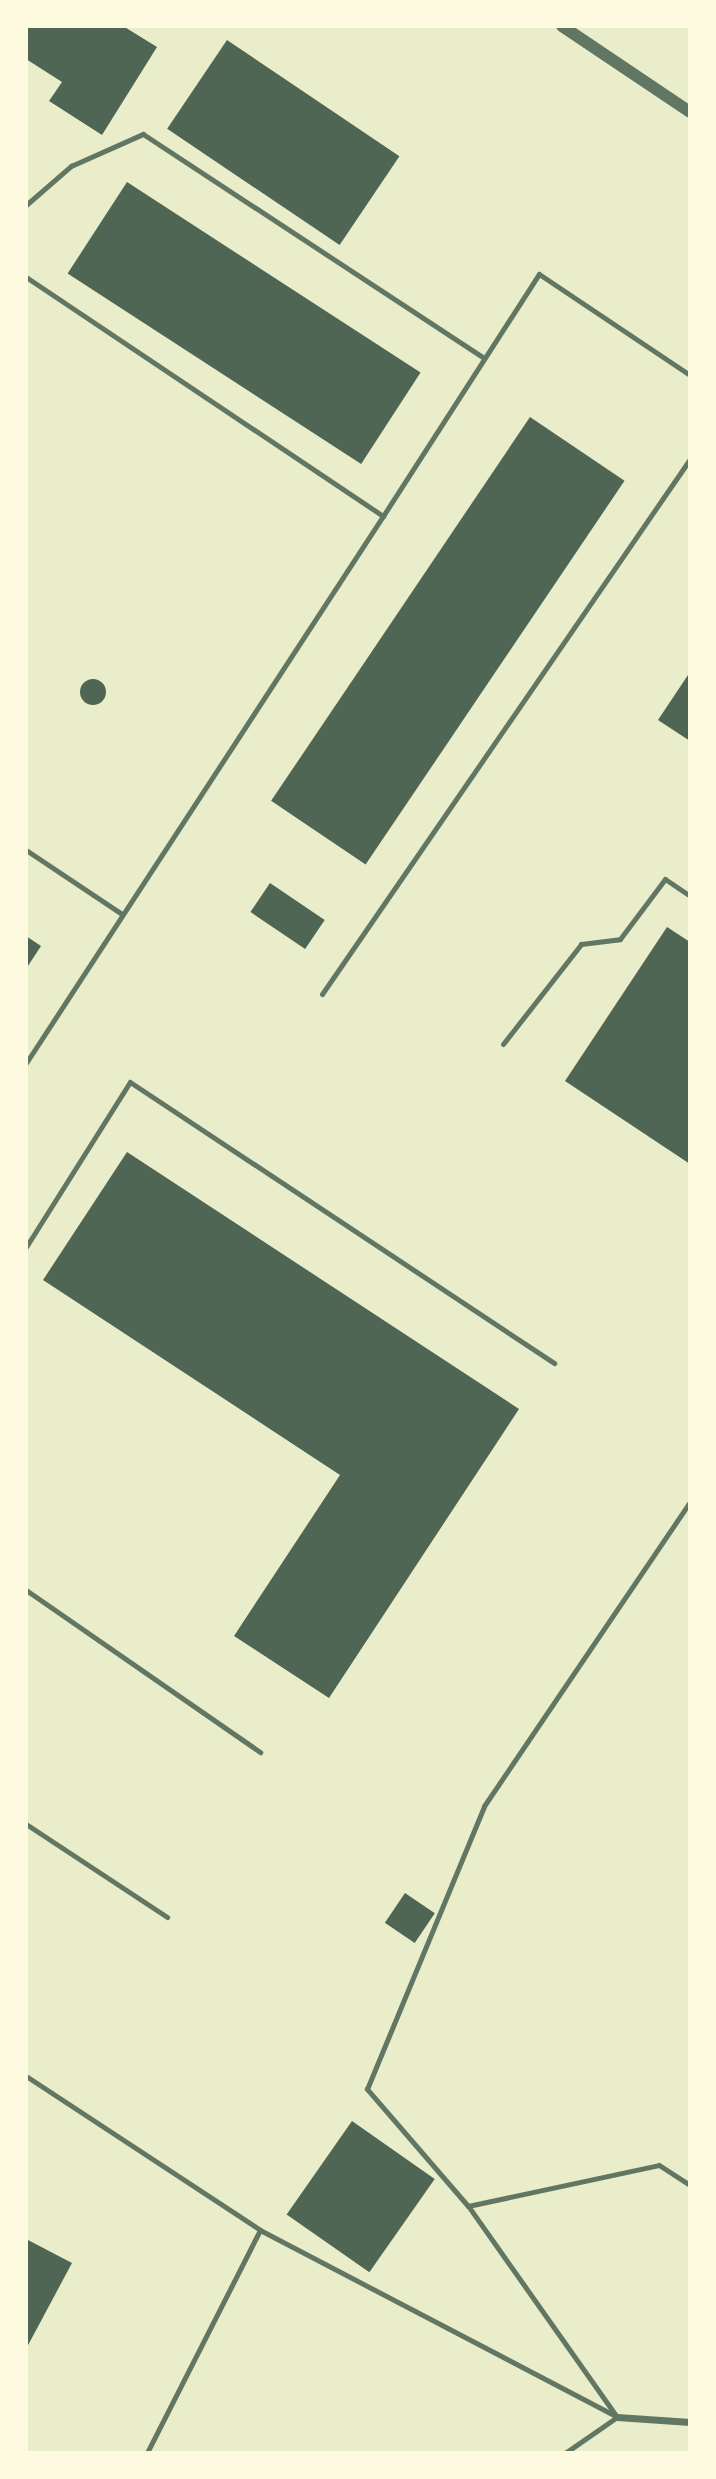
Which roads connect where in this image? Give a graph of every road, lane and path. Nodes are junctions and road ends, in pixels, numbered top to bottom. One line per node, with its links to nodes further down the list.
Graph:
1 (562, 26): 2 (street)
2 (690, 112)
3 (26, 205): 5 (lane)
4 (26, 278): 8 (lane)
5 (482, 357): 6 (lane); 8 (lane)
6 (690, 375)
7 (690, 459): 12 (lane)
8 (383, 516): 11 (lane)
9 (26, 850): 11 (lane)
10 (690, 896): 13 (lane)
11 (122, 914): 14 (lane)
12 (322, 994)
13 (503, 1044)
14 (26, 1063)
15 (26, 1247): 16 (lane)
16 (554, 1363)
17 (690, 1502): 24 (lane)
18 (26, 1590): 19 (lane)
19 (260, 1752)
20 (26, 1824): 21 (lane)
21 (167, 1917)
22 (26, 2076): 25 (lane)
23 (690, 2185): 24 (lane)
24 (468, 2206): 26 (lane)
25 (260, 2230): 26 (lane); 28 (lane)
26 (617, 2417): 27 (street); 29 (lane)
27 (690, 2423)
28 (147, 2453)
29 (565, 2453)

